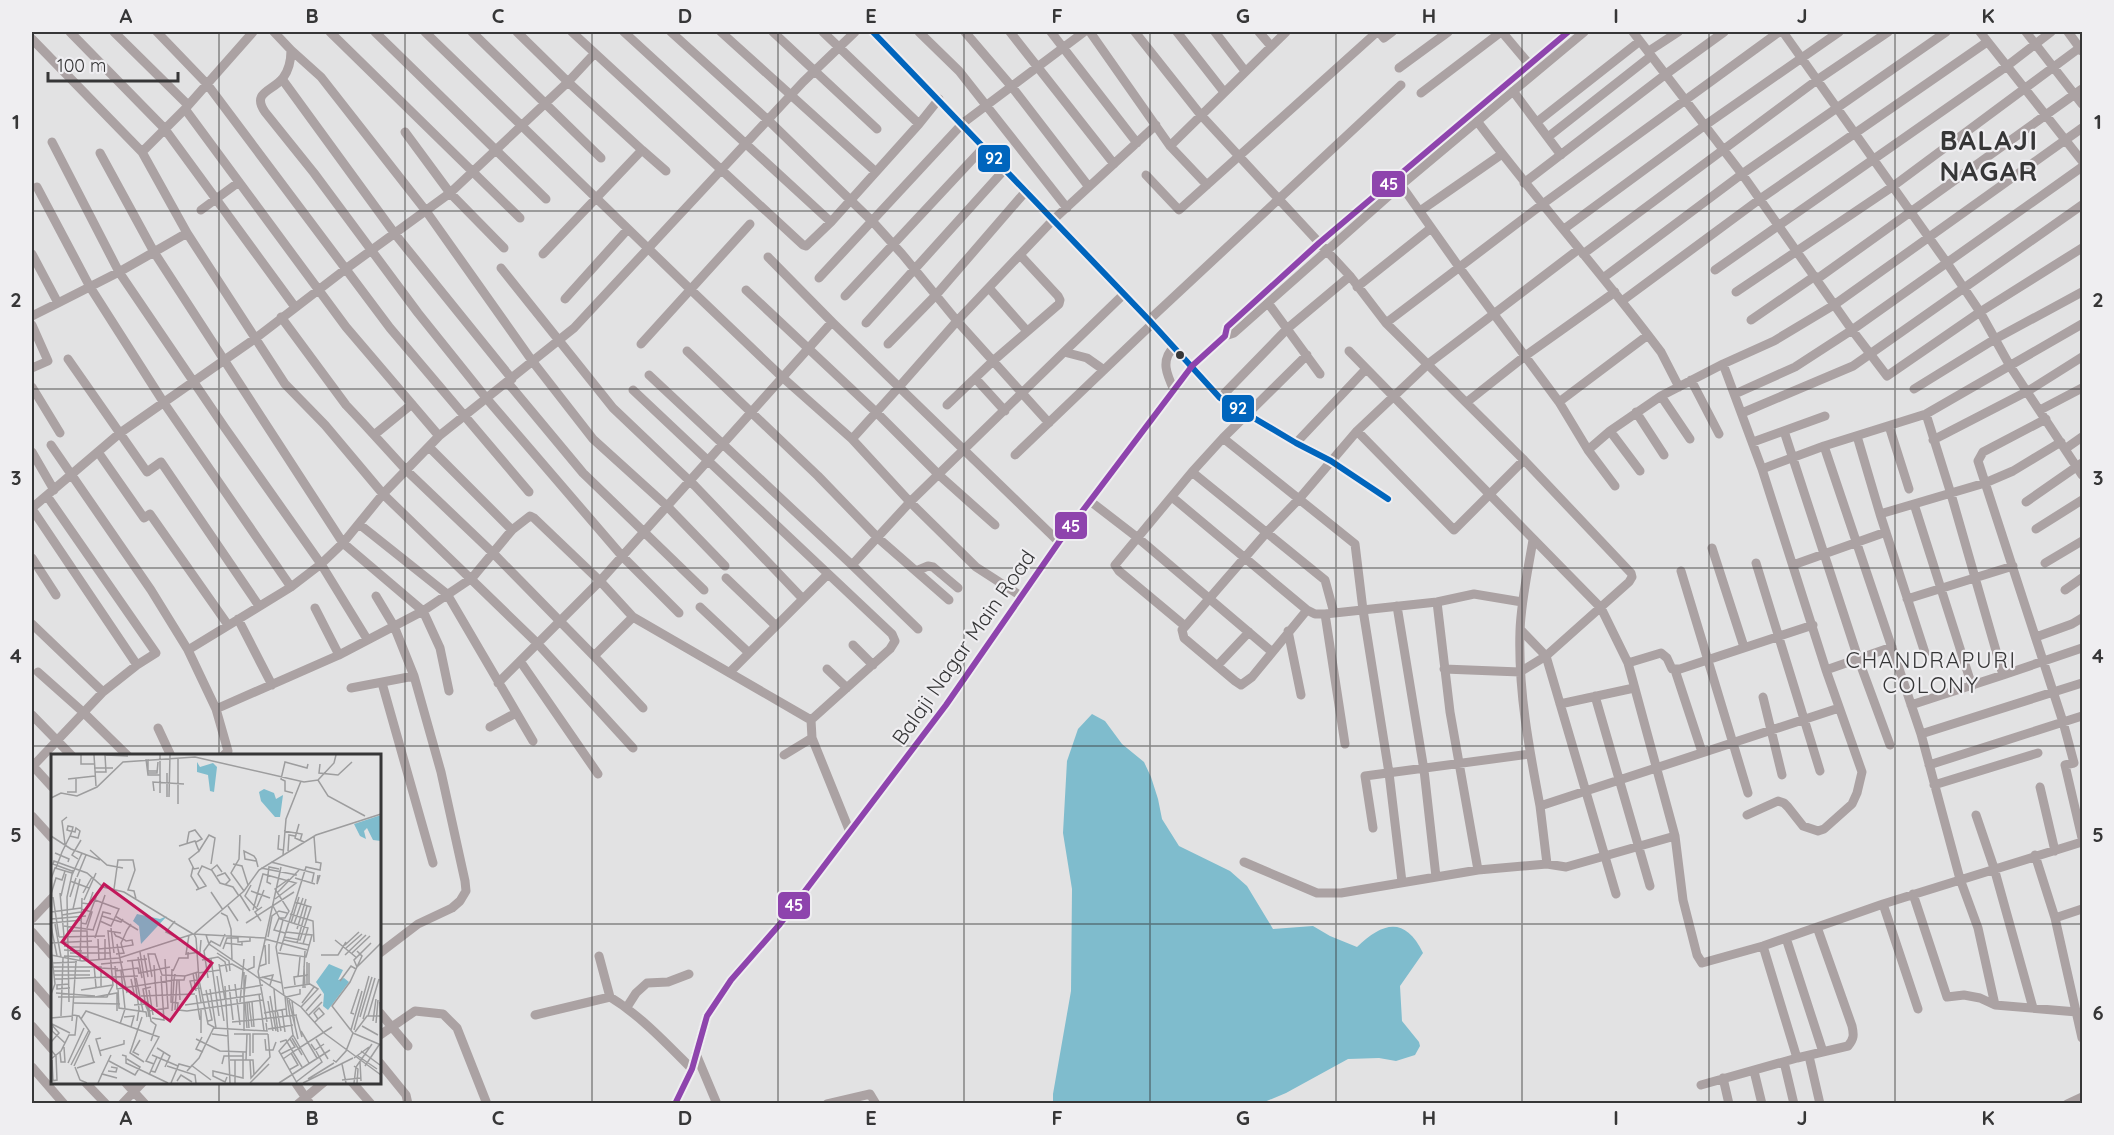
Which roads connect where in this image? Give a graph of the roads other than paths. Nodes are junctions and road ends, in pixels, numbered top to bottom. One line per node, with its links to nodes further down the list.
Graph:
1 (70, 32): 96 (street)
2 (114, 32): 84 (street)
3 (157, 32): 70 (street)
4 (253, 32): 70 (street)
5 (274, 32): 55 (street)
6 (330, 32): 124 (street)
7 (375, 32): 108 (street)
8 (425, 32): 93 (street)
9 (472, 32): 81 (street)
10 (517, 32): 69 (street)
11 (572, 32): 56 (street)
12 (624, 32): 105 (street)
13 (671, 32): 88 (street)
14 (722, 32): 78 (street)
15 (773, 32): 64 (street)
16 (823, 32): 52 (street)
17 (855, 32): 52 (street)
18 (873, 32): 79 (street)
19 (919, 32): 83 (street)
20 (965, 32): 72 (street)
21 (1010, 32): 61 (street)
22 (1051, 32): 53 (street)
23 (1084, 32): 53 (street)
24 (1090, 32): 94 (street)
25 (1135, 32): 86 (street)
26 (1177, 32): 76 (street)
27 (1215, 32): 65 (street)
28 (1259, 32): 51 (street)
29 (1286, 32): 51 (street)
30 (1378, 32): 31 (street); 115 (street)
31 (1392, 32)
32 (1448, 32): 62 (street)
33 (1502, 32): 59 (street); 77 (street)
34 (1568, 32): 59 (street, Balaji Nagar Main Road)
35 (1584, 32): 74 (street)
36 (1633, 32): 48 (street)
37 (1678, 32): 57 (street)
38 (1724, 32): 66 (street)
39 (1781, 32): 58 (street); 80 (street)
40 (1839, 32): 58 (street)
41 (1888, 32): 68 (street)
42 (1946, 32): 85 (street)
43 (1980, 32): 49 (street)
44 (2026, 32): 50 (street)
45 (2051, 32): 50 (street)
46 (2068, 32): 54 (street)
47 (32, 39): 111 (street)
48 (1640, 41): 57 (street); 90 (street)
49 (1987, 42): 60 (street); 100 (street)
50 (2035, 44): 60 (street); 63 (street)
51 (1271, 46): 65 (street)
52 (839, 47): 64 (street); 92 (street)
53 (1064, 47): 61 (street); 104 (street)
54 (2082, 48): 63 (street)
55 (291, 50): 67 (street); 148 (street)
56 (594, 54): 69 (street); 122 (street)
57 (1650, 54): 66 (street); 101 (street)
58 (1801, 58): 68 (street); 95 (street)
59 (1529, 64): 162 (street, Balaji Nagar Main Road)
60 (2007, 66): 73 (street); 117 (street)
61 (1038, 67): 72 (street); 119 (street)
62 (1399, 68)
63 (2054, 68): 73 (street); 75 (street)
64 (816, 70): 78 (street); 98 (street)
65 (1245, 71): 76 (street)
66 (1666, 74): 80 (street); 114 (street)
67 (282, 79): 160 (street); 167 (street)
68 (1817, 80): 85 (street); 110 (street)
69 (568, 82): 81 (street); 109 (street)
70 (207, 84): 84 (street); 178 (street)
71 (1401, 85): 140 (street)
72 (1012, 87): 83 (street); 133 (street)
73 (2026, 89): 87 (street); 134 (street)
74 (1513, 91): 89 (street); 90 (street)
75 (2079, 91): 82 (street); 87 (street)
76 (1224, 92): 86 (street)
77 (1421, 93)
78 (790, 96): 88 (street); 125 (street)
79 (939, 99): 91 (street); 92 (street)
80 (1685, 101): 95 (street); 143 (street)
81 (545, 104): 93 (street); 116 (street)
82 (2082, 104)
83 (986, 106): 91 (street); 145 (street)
84 (187, 107): 96 (street); 128 (street)
85 (1837, 108): 100 (street); 126 (street)
86 (1200, 114): 106 (street); 115 (street)
87 (2047, 115): 102 (street); 149 (street)
88 (768, 120): 105 (street); 142 (street)
89 (1478, 121): 113 (street); 131 (street)
90 (1537, 122): 101 (street)
91 (963, 123): 107 (street); 153 (street)
92 (919, 124): 125 (street)
93 (522, 125): 108 (street); 138 (street)
94 (1156, 125): 104 (street); 106 (street)
95 (1704, 126): 110 (street); 158 (street)
96 (164, 128): 111 (street); 139 (street)
97 (2082, 128): 102 (street)
98 (877, 129)
99 (405, 132): 136 (street)
100 (1855, 134): 117 (street); 141 (street)
101 (1548, 137): 114 (street)
102 (2066, 141): 118 (street); 161 (street)
103 (52, 142): 182 (street)
104 (1137, 143): 119 (street)
105 (745, 145): 122 (street); 152 (street)
106 (1170, 146): 130 (street)
107 (984, 147): 121 (street); 163 (street)
108 (496, 149): 124 (street); 137 (street)
109 (642, 150): 123 (street); 138 (street)
110 (1723, 150): 126 (street); 169 (street)
111 (142, 152): 159 (street)
112 (100, 153): 171 (street)
113 (1502, 154): 129 (street); 147 (street)
114 (1561, 155): 129 (street)
115 (1239, 156): 130 (street); 140 (street)
116 (601, 158)
117 (1873, 159): 134 (street); 155 (street)
118 (2082, 161)
119 (1114, 164): 133 (street)
120 (2082, 167): 176 (street)
121 (1005, 169): 135 (street); 180 (street)
122 (722, 170): 152 (street); 166 (street)
123 (666, 171)
124 (472, 172): 136 (street); 150 (street)
125 (876, 172): 142 (street)
126 (1742, 174): 141 (street); 185 (street)
127 (1146, 176): 130 (street)
128 (239, 182): 139 (street); 191 (street)
129 (1524, 183): 143 (street)
130 (1207, 185)
131 (1401, 185): 147 (street); 168 (street)
132 (37, 187): 187 (street)
133 (1089, 187): 145 (street)
134 (1892, 188): 149 (street); 170 (street)
135 (1026, 191): 151 (street); 198 (street)
136 (450, 193): 148 (street); 164 (street)
137 (546, 198)
138 (595, 198): 157 (street); 173 (street)
139 (216, 199): 146 (street); 205 (street)
140 (1280, 199): 162 (street); 213 (street)
141 (1760, 199): 155 (street); 201 (street)
142 (851, 200): 152 (street); 153 (street)
143 (1544, 203): 158 (street); 177 (street)
144 (2082, 205): 189 (street)
145 (1067, 208): 151 (street)
146 (201, 210)
147 (1420, 211): 156 (street)
148 (426, 212): 160 (street); 240 (street)
149 (1911, 212): 161 (street); 186 (street)
150 (520, 218)
151 (1053, 220): 174 (street); 197 (street)
152 (831, 222)
153 (873, 222): 163 (street); 184 (street)
154 (750, 224): 192 (street)
155 (1779, 225): 170 (street); 181 (street)
156 (1431, 228): 177 (street); 188 (street)
157 (628, 229): 166 (street); 200 (street)
158 (1564, 229): 169 (street)
159 (187, 233): 171 (street); 223 (street)
160 (395, 234): 167 (street); 254 (street)
161 (1929, 238): 176 (street); 204 (street)
162 (1319, 243): 168 (street); 222 (street, Balaji Nagar Main Road)
163 (894, 245): 180 (street); 199 (street)
164 (504, 248)
165 (2082, 248): 206 (street)
166 (649, 249): 192 (street); 225 (street)
167 (372, 251): 178 (street); 268 (street)
168 (1326, 251): 183 (street); 203 (street)
169 (1581, 251): 185 (street); 207 (street)
170 (1798, 251): 186 (street); 195 (street)
171 (154, 252): 182 (street); 238 (street)
172 (32, 254): 202 (street)
173 (543, 254)
174 (1020, 255): 190 (street); 220 (street)
175 (768, 257): 212 (street)
176 (1947, 263): 189 (street); 219 (street)
177 (1459, 267): 207 (street); 214 (street)
178 (347, 268): 191 (street); 283 (street)
179 (501, 268): 225 (street)
180 (916, 270): 198 (street); 215 (street)
181 (1715, 270)
182 (120, 272): 187 (street); 253 (street)
183 (1350, 276): 188 (street); 218 (street)
184 (819, 278)
185 (1603, 278): 194 (street)
186 (1816, 278): 204 (street); 210 (street)
187 (90, 287): 202 (street); 271 (street)
188 (1357, 287): 214 (street)
189 (1963, 287): 206 (street); 233 (street)
190 (989, 288): 211 (street); 220 (street)
191 (318, 290): 205 (street); 272 (street)
192 (691, 290): 226 (street); 250 (street)
193 (746, 290): 229 (street)
194 (1615, 292): 201 (street); 235 (street)
195 (1736, 292)
196 (2082, 292): 224 (street)
197 (1124, 294): 213 (street); 232 (street)
198 (936, 295): 211 (street); 227 (street)
199 (844, 297)
200 (565, 299)
201 (1622, 301): 221 (street)
202 (58, 303): 208 (street)
203 (1268, 303): 218 (street); 222 (street)
204 (1834, 305): 219 (street); 242 (street)
205 (295, 307): 209 (street)
206 (1980, 312): 224 (street); 233 (street)
207 (1492, 313): 235 (street); 241 (street)
208 (32, 316)
209 (281, 317): 223 (street); 293 (street)
210 (1751, 320)
211 (957, 321): 239 (street); 256 (street)
212 (832, 322): 229 (street); 256 (street)
213 (1151, 322): 228 (street); 247 (street)
214 (1386, 322): 241 (street)
215 (866, 323)
216 (2082, 324): 244 (street)
217 (32, 325): 245 (street)
218 (1288, 328): 234 (street); 267 (street)
219 (1852, 330): 233 (street); 264 (street)
220 (1027, 332): 239 (street)
221 (1648, 334): 257 (street); 270 (street)
222 (1225, 336): 243 (street, Balaji Nagar Main Road)
223 (256, 338): 238 (street); 332 (street)
224 (1995, 339): 244 (street); 259 (street)
225 (560, 341): 240 (street); 325 (street)
226 (640, 344)
227 (888, 344)
228 (1174, 347): 243 (street); 261 (street)
229 (808, 349): 250 (street); 277 (street)
230 (687, 351): 276 (street)
231 (1349, 351): 246 (street)
232 (1064, 352): 247 (street); 263 (street)
233 (1871, 354): 279 (street)
234 (1307, 355): 248 (street); 280 (street)
235 (1525, 356): 269 (street); 270 (street)
236 (2082, 357): 262 (street)
237 (68, 359): 290 (street)
238 (225, 360): 253 (street); 357 (street)
239 (993, 361): 251 (street); 263 (street)
240 (533, 362): 254 (street); 342 (street)
241 (1428, 364): 265 (street); 269 (street)
242 (1724, 364): 252 (street); 264 (street)
243 (1192, 366): 261 (street, Balaji Nagar Main Road); 267 (street)
244 (2010, 366): 262 (street); 281 (street)
245 (32, 368)
246 (1366, 369): 265 (street); 302 (street)
247 (1104, 370): 285 (street)
248 (1320, 374)
249 (649, 375): 303 (street)
250 (782, 376): 276 (street); 298 (street)
251 (975, 378): 273 (street); 275 (street)
252 (1691, 380): 257 (street); 292 (street)
253 (193, 381): 271 (street); 367 (street)
254 (510, 381): 268 (street); 349 (street)
255 (32, 387): 291 (street)
256 (899, 387): 277 (street); 308 (street)
257 (1679, 387): 266 (street)
258 (2082, 388): 274 (street)
259 (1914, 389)
260 (633, 390): 315 (street)
261 (1174, 390): 338 (street, Balaji Nagar Main Road)
262 (2028, 392): 274 (street); 300 (street)
263 (1023, 394): 275 (street); 285 (street)
264 (1735, 394): 279 (street)
265 (1393, 395): 287 (street); 331 (street)
266 (1661, 396): 278 (street); 299 (street)
267 (1220, 398): 280 (street)
268 (487, 399): 283 (street); 362 (street)
269 (1467, 402): 317 (street)
270 (1559, 402): 309 (street)
271 (164, 403): 290 (street); 380 (street)
272 (412, 404): 293 (street); 294 (street)
273 (947, 405)
274 (2040, 410): 284 (street)
275 (1005, 411): 308 (street)
276 (752, 412): 303 (street); 352 (street)
277 (876, 412): 298 (street); 323 (street)
278 (1636, 412): 288 (street); 313 (street)
279 (1742, 413): 301 (street)
280 (1247, 414): 297 (street); 302 (street)
281 (1926, 414): 286 (street); 300 (street)
282 (1825, 416): 289 (street)
283 (465, 418): 294 (street); 329 (street)
284 (2046, 419): 306 (street); 326 (street)
285 (1049, 423): 312 (street)
286 (1889, 426): 295 (street); 328 (street)
287 (1357, 431): 316 (street); 331 (street)
288 (1610, 431): 309 (street); 321 (street)
289 (1784, 431): 301 (street); 314 (street)
290 (120, 432): 311 (street); 395 (street)
291 (60, 433)
292 (1719, 434)
293 (374, 435): 320 (street)
294 (440, 436): 307 (street)
295 (1857, 436): 305 (street); 344 (street)
296 (2082, 437): 306 (street)
297 (1223, 438): 322 (street); 335 (street)
298 (852, 439): 339 (street)
299 (1690, 439)
300 (1934, 440): 333 (street)
301 (1753, 442): 319 (street)
302 (1296, 443): 316 (street)
303 (722, 445): 315 (street); 368 (street)
304 (51, 446): 324 (street)
305 (1824, 446): 314 (street); 358 (street)
306 (2063, 446): 318 (street); 326 (street)
307 (429, 447): 320 (street); 348 (street)
308 (965, 450): 323 (street); 356 (street)
309 (1588, 450): 327 (street)
310 (32, 452): 330 (street)
311 (98, 452): 324 (street); 410 (street)
312 (1015, 455)
313 (1664, 455)
314 (1793, 458): 319 (street); 361 (street)
315 (707, 460): 325 (street); 374 (street)
316 (1331, 460): 335 (street); 336 (street)
317 (1524, 460): 331 (street); 399 (street)
318 (2081, 468): 340 (street)
319 (1762, 469): 369 (street)
320 (406, 470): 332 (street); 360 (street)
321 (1640, 471)
322 (1192, 472): 334 (street); 350 (street)
323 (939, 475): 339 (street); 346 (street)
324 (71, 476): 330 (street); 427 (street)
325 (689, 482): 342 (street); 390 (street)
326 (1985, 483): 333 (street); 371 (street)
327 (1615, 486)
328 (1909, 489)
329 (529, 492)
330 (51, 493): 343 (street); 440 (street)
331 (1490, 493): 354 (street)
332 (383, 494): 345 (street); 375 (street)
333 (1951, 494): 341 (street); 377 (street)
334 (1172, 497): 353 (street); 364 (street)
335 (1299, 499): 350 (street); 400 (street)
336 (1388, 499)
337 (2082, 500): 347 (street)
338 (1090, 501): 353 (street); 356 (street, Balaji Nagar Main Road)
339 (910, 502): 352 (street); 388 (street)
340 (2026, 502)
341 (1914, 504): 344 (street); 382 (street)
342 (667, 506): 349 (street); 370 (street)
343 (32, 509): 440 (street)
344 (1880, 514): 351 (street)
345 (359, 524): 357 (street); 385 (street)
346 (995, 525)
347 (2036, 529)
348 (512, 530): 360 (street); 379 (street)
349 (644, 532): 362 (street); 383 (street)
350 (1267, 532): 364 (street); 404 (street)
351 (1886, 532): 358 (street); 391 (street)
352 (878, 538): 368 (street); 372 (street)
353 (1138, 538): 389 (street); 413 (street)
354 (1533, 540): 394 (street); 399 (street)
355 (2082, 541): 366 (street)
356 (1059, 542): 388 (street, Balaji Nagar Main Road)
357 (343, 543): 367 (street); 402 (street)
358 (1855, 543): 361 (street); 425 (street)
359 (1712, 549): 424 (street)
360 (493, 553): 375 (street); 408 (street)
361 (1824, 554): 369 (street); 434 (street)
362 (622, 556): 379 (street); 403 (street)
363 (32, 558): 386 (street)
364 (1244, 558): 389 (street); 401 (street)
365 (1756, 563): 419 (street)
366 (2045, 563)
367 (321, 564): 380 (street); 421 (street)
368 (852, 565): 415 (street)
369 (1793, 565): 414 (street)
370 (725, 566)
371 (2013, 566): 377 (street); 420 (street)
372 (916, 571): 381 (street); 392 (street)
373 (1681, 572): 435 (street)
374 (828, 574): 390 (street); 439 (street)
375 (472, 578): 385 (street); 422 (street)
376 (726, 578): 411 (street)
377 (1976, 578): 382 (street); 449 (street)
378 (2082, 578): 384 (street)
379 (600, 581): 405 (street); 408 (street)
380 (291, 587): 395 (street)
381 (958, 588)
382 (1941, 588): 391 (street); 455 (street)
383 (704, 590)
384 (2065, 590)
385 (447, 594): 402 (street); 452 (street)
386 (56, 595)
387 (376, 596): 412 (street)
388 (1021, 596): 516 (street, Balaji Nagar Main Road)
389 (1209, 598): 413 (street); 418 (street)
390 (803, 599): 411 (street)
391 (1907, 599): 430 (street)
392 (949, 600)
393 (1437, 602): 394 (street); 396 (street); 443 (street)
394 (1522, 602): 416 (street)
395 (259, 606): 407 (street)
396 (1397, 606): 400 (street); 500 (street)
397 (700, 607): 429 (street)
398 (315, 608): 431 (street)
399 (1601, 608): 433 (street); 438 (street)
400 (1363, 609): 404 (street); 502 (street)
401 (1307, 610): 404 (street); 417 (street)
402 (423, 611): 412 (street); 459 (street)
403 (679, 613)
404 (1330, 614): 485 (street)
405 (633, 617): 432 (street); 447 (street)
406 (2082, 618): 420 (street)
407 (238, 619): 410 (street); 454 (street)
408 (560, 622): 422 (street); 432 (street)
409 (32, 624): 461 (street)
410 (228, 625): 427 (street)
411 (775, 625): 429 (street)
412 (394, 626): 421 (street); 450 (street)
413 (1185, 626): 441 (street)
414 (1813, 626): 419 (street); 445 (street)
415 (918, 629)
416 (1520, 629): 433 (street); 448 (street)
417 (1288, 631): 428 (street); 462 (street)
418 (1249, 632): 428 (street); 441 (street)
419 (1780, 635): 424 (street); 474 (street)
420 (2036, 637): 437 (street)
421 (367, 639): 431 (street)
422 (537, 643): 436 (street); 487 (street)
423 (853, 645): 439 (street)
424 (1744, 647): 435 (street)
425 (1892, 647): 434 (street); 466 (street)
426 (2082, 648): 437 (street)
427 (188, 650): 469 (street)
428 (1271, 651): 441 (street)
429 (748, 652): 447 (street)
430 (1925, 652)
431 (339, 655): 454 (street)
432 (594, 656): 467 (street)
433 (1546, 656): 448 (street); 465 (street)
434 (1858, 658): 445 (street); 486 (street)
435 (1708, 659): 444 (street); 484 (street)
436 (520, 661): 452 (street); 503 (street)
437 (2044, 661): 449 (street); 460 (street)
438 (1628, 663): 444 (street); 458 (street)
439 (873, 664): 457 (street)
440 (137, 665): 461 (street)
441 (1217, 666)
442 (827, 669): 457 (street)
443 (1444, 669): 448 (street); 496 (street)
444 (1675, 670): 488 (street)
445 (1826, 670): 468 (street)
446 (38, 672): 470 (street)
447 (730, 672): 475 (street)
448 (1520, 672): 494 (street)
449 (2003, 675): 455 (street)
450 (414, 676): 451 (street); 544 (street)
451 (382, 683): 456 (street); 525 (street)
452 (498, 683): 471 (street)
453 (2082, 683): 460 (street)
454 (272, 685): 469 (street)
455 (1972, 686): 466 (street)
456 (351, 688)
457 (847, 688): 475 (street)
458 (1634, 688): 463 (street); 499 (street)
459 (450, 691)
460 (2054, 691): 476 (street); 480 (street)
461 (103, 692): 470 (street)
462 (1301, 695)
463 (1595, 696): 465 (street); 505 (street)
464 (1763, 697): 479 (street)
465 (1560, 704): 509 (street)
466 (1911, 705): 480 (street)
467 (643, 708)
468 (1839, 708): 474 (street); 512 (street)
469 (216, 709): 493 (street)
470 (83, 712): 482 (street); 491 (street)
471 (516, 713): 477 (street); 483 (street)
472 (32, 715): 482 (street)
473 (2082, 716): 476 (street)
474 (1805, 719): 479 (street); 501 (street)
475 (811, 720): 481 (street)
476 (2063, 722): 497 (street); 519 (street)
477 (490, 727)
478 (158, 728): 492 (street)
479 (1772, 730): 484 (street); 504 (street)
480 (1921, 734): 497 (street)
481 (812, 738): 495 (street); 516 (street)
482 (56, 740): 490 (street); 498 (street)
483 (533, 741)
484 (1733, 742): 488 (street); 510 (street)
485 (1345, 744)
486 (1890, 745)
487 (633, 748)
488 (1702, 753): 499 (street)
489 (2038, 753): 506 (street)
490 (70, 754)
491 (126, 754)
492 (170, 754)
493 (225, 754)
494 (1530, 754): 496 (street); 511 (street)
495 (784, 755)
496 (1459, 765): 500 (street); 528 (street)
497 (1929, 765): 506 (street)
498 (32, 766): 507 (street)
499 (1657, 768): 505 (street); 517 (street)
500 (1424, 770): 502 (street); 529 (street)
501 (1820, 771)
502 (1389, 773): 515 (street); 531 (street)
503 (598, 774)
504 (1782, 774)
505 (1619, 781): 509 (street); 520 (street)
506 (1934, 785): 530 (street)
507 (51, 786)
508 (2040, 787): 521 (street)
509 (1586, 791): 511 (street); 523 (street)
510 (1748, 793)
511 (1540, 806): 526 (street)
512 (1747, 815)
513 (1976, 815): 527 (street)
514 (32, 816): 518 (street)
515 (1372, 828)
516 (850, 832): 565 (street, Balaji Nagar Main Road)
517 (1675, 836): 520 (street); 543 (street)
518 (51, 837)
519 (2082, 840): 521 (street)
520 (1638, 846): 523 (street); 532 (street)
521 (2055, 851): 522 (street)
522 (2035, 855): 527 (street); 538 (street)
523 (1605, 856): 526 (street); 533 (street)
524 (1244, 862): 531 (street)
525 (433, 863)
526 (1547, 864): 528 (street)
527 (1994, 868): 530 (street); 553 (street)
528 (1478, 870): 529 (street)
529 (1436, 877): 531 (street)
530 (1960, 879): 534 (street); 551 (street)
531 (1402, 882)
532 (1650, 886)
533 (1616, 894)
534 (1913, 894): 536 (street); 551 (street)
535 (51, 899): 539 (street)
536 (1883, 904): 540 (street); 554 (street)
537 (2082, 909): 538 (street)
538 (2055, 918): 555 (street)
539 (32, 919)
540 (1817, 927): 542 (street); 564 (street)
541 (32, 933): 545 (street)
542 (1786, 938): 543 (street); 564 (street)
543 (1763, 946): 567 (street)
544 (381, 952)
545 (51, 954)
546 (599, 956): 549 (street)
547 (689, 974): 552 (street)
548 (32, 982): 550 (street)
549 (610, 997): 552 (street); 557 (street)
550 (51, 1004)
551 (1995, 1005): 553 (street)
552 (627, 1007): 571 (street)
553 (2033, 1008): 555 (street)
554 (1918, 1010)
555 (2077, 1012): 561 (street)
556 (381, 1015): 559 (street)
557 (535, 1015)
558 (32, 1026): 563 (street)
559 (391, 1026): 560 (street); 562 (street); 591 (street)
560 (381, 1034)
561 (2082, 1038)
562 (408, 1046)
563 (51, 1047)
564 (1823, 1052): 566 (street)
565 (696, 1054): 571 (street, Balaji Nagar Main Road); 593 (street)
566 (1809, 1056): 567 (street); 599 (street)
567 (1797, 1058): 568 (street)
568 (1784, 1062): 572 (street); 598 (street)
569 (381, 1064): 590 (street)
570 (32, 1066): 585 (street)
571 (692, 1069): 592 (street, Balaji Nagar Main Road)
572 (1754, 1071): 573 (street); 597 (street)
573 (1723, 1078): 580 (street); 596 (street)
574 (87, 1084): 586 (street)
575 (126, 1084): 581 (street)
576 (142, 1084): 581 (street)
577 (296, 1084): 583 (street)
578 (323, 1084): 583 (street)
579 (353, 1084): 589 (street)
580 (1701, 1085)
581 (133, 1091): 587 (street); 588 (street)
582 (2082, 1097): 600 (street)
583 (304, 1101)
584 (842, 1102): 594 (street); 595 (street)
585 (64, 1104)
586 (106, 1104)
587 (122, 1104)
588 (144, 1104)
589 (371, 1104)
590 (408, 1104)
591 (487, 1104)
592 (675, 1104)
593 (717, 1104)
594 (827, 1104)
595 (876, 1104)
596 (1730, 1104)
597 (1762, 1104)
598 (1794, 1104)
599 (1820, 1104)
600 (2067, 1104)

